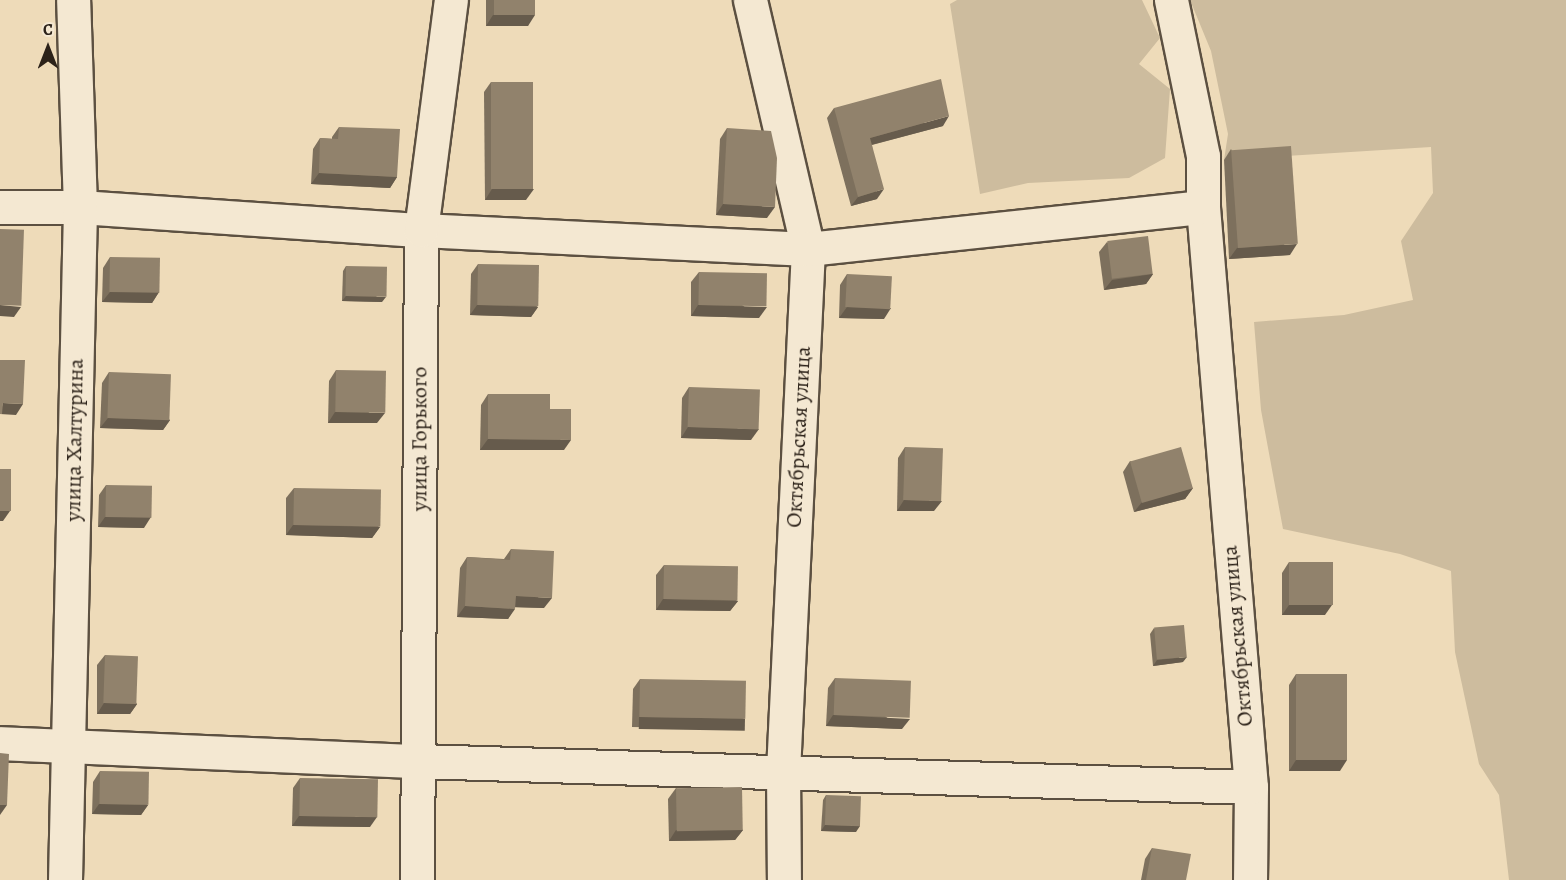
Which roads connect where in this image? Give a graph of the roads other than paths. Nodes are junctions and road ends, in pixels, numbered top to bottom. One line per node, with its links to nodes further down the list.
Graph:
1 (73, 0): 6 (street, улица Халтурина)
2 (451, 0): 8 (street, улица Горького)
3 (750, 0): 9 (street, Октябрьская улица)
4 (1171, 0): 7 (street, Октябрьская улица)
5 (0, 207): 6 (street)
6 (80, 207): 8 (street); 11 (street, улица Халтурина)
7 (1203, 207): 9 (street); 14 (street, Октябрьская улица)
8 (421, 231): 9 (street); 12 (street, улица Горького)
9 (808, 249): 13 (street, Октябрьская улица)
10 (0, 743): 11 (street)
11 (69, 747): 12 (street); 15 (street, улица Халтурина)
12 (419, 761): 13 (street); 16 (street, улица Горького)
13 (783, 771): 14 (street); 17 (street, Октябрьская улица)
14 (1251, 787): 18 (street, Октябрьская улица)
15 (64, 880)
16 (417, 880)
17 (784, 880)
18 (1250, 880)

